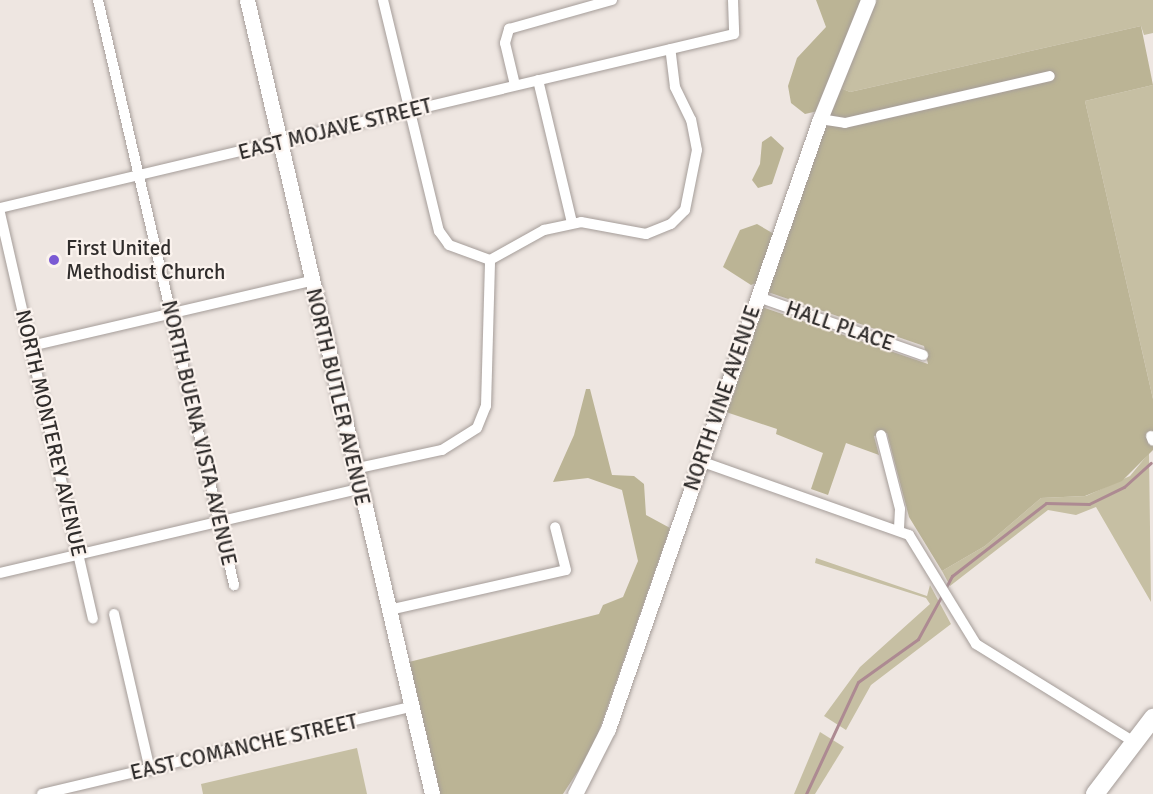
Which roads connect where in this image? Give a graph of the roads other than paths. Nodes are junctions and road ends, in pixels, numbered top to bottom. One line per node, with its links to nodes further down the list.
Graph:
1 (98, 0): 14 (street, NORTH BUENA VISTA AVENUE)
2 (247, 0): 13 (main road, NORTH BUTLER AVENUE)
3 (383, 0): 11 (street)
4 (612, 0): 10 (street)
5 (733, 0): 7 (street, EAST MOJAVE STREET)
6 (868, 0): 12 (main road, NORTH VINE AVENUE)
7 (670, 49): 9 (street, EAST MOJAVE STREET); 17 (street)
8 (1050, 76): 12 (street)
9 (538, 80): 10 (street, EAST MOJAVE STREET); 17 (street)
10 (515, 85): 11 (street, EAST MOJAVE STREET)
11 (409, 111): 13 (street, EAST MOJAVE STREET); 18 (street)
12 (820, 119): 20 (main road, NORTH VINE AVENUE)
13 (280, 142): 14 (street, EAST MOJAVE STREET); 19 (main road, NORTH BUTLER AVENUE)
14 (140, 175): 15 (street, EAST MOJAVE STREET); 21 (street, NORTH BUENA VISTA AVENUE)
15 (0, 208)
16 (0, 213): 22 (street, NORTH MONTEREY AVENUE)
17 (572, 223): 18 (street)
18 (490, 260): 26 (street)
19 (311, 281): 21 (street); 26 (main road, NORTH BUTLER AVENUE)
20 (758, 297): 23 (street, HALL PLACE); 25 (main road, NORTH VINE AVENUE)
21 (171, 314): 22 (street); 28 (street, NORTH BUENA VISTA AVENUE)
22 (30, 346): 31 (street, NORTH MONTEREY AVENUE)
23 (923, 355)
24 (881, 435): 30 (street)
25 (700, 461): 30 (street); 45 (main road, NORTH VINE AVENUE)
26 (354, 469): 27 (main road, NORTH BUTLER AVENUE)
27 (359, 489): 28 (street); 34 (main road, NORTH BUTLER AVENUE)
28 (219, 521): 31 (street); 33 (street, NORTH BUENA VISTA AVENUE)
29 (555, 528): 34 (street)
30 (899, 529): 39 (street)
31 (79, 554): 32 (street); 36 (street, NORTH MONTEREY AVENUE)
32 (0, 573)
33 (234, 585)
34 (389, 610): 37 (main road, NORTH BUTLER AVENUE)
35 (114, 614): 41 (street)
36 (93, 618)
37 (410, 707): 40 (main road, NORTH BUTLER AVENUE); 41 (street, EAST COMANCHE STREET)
38 (1153, 718): 39 (main road)
39 (1134, 742): 46 (main road)
40 (425, 768): 43 (main road); 44 (main road, NORTH BUTLER AVENUE)
41 (150, 770): 42 (street, EAST COMANCHE STREET)
42 (42, 794)
43 (421, 794)
44 (432, 794)
45 (575, 794)
46 (1095, 794)

